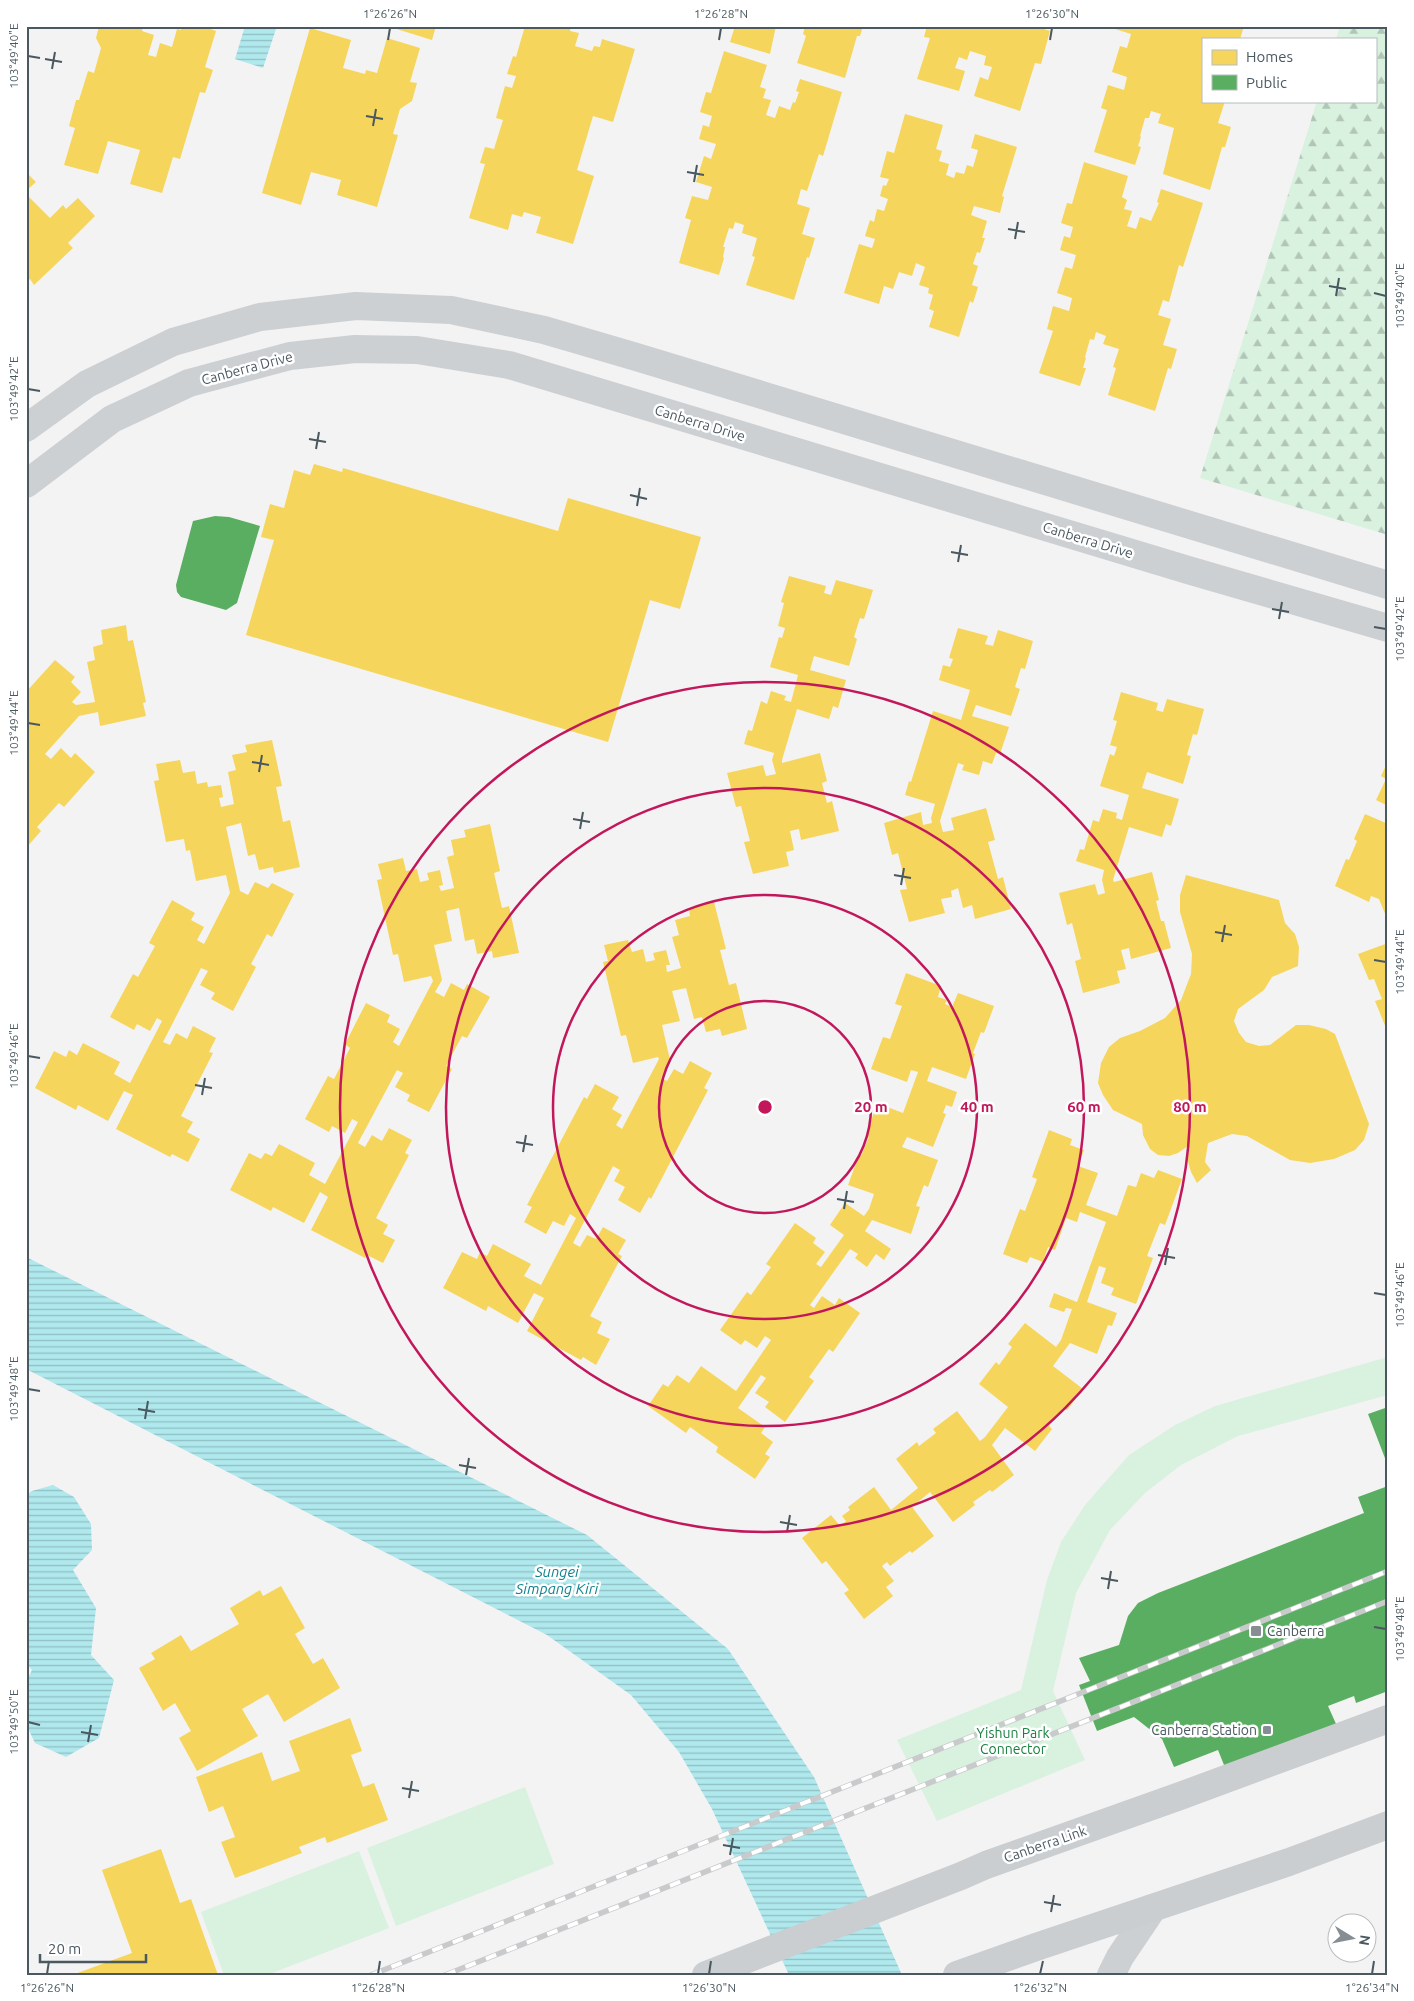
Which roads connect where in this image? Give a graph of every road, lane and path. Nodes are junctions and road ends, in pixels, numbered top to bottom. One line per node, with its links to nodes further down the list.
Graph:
1 (26, 428): 3 (street)
2 (26, 484): 4 (street, Canberra Drive)
3 (1388, 585)
4 (1388, 628)
5 (1388, 1719): 8 (main road, Canberra Link)
6 (1388, 1825): 7 (main road)
7 (1153, 1908): 9 (main road); 10 (street)
8 (706, 1975)
9 (957, 1975)
10 (1111, 1975)

